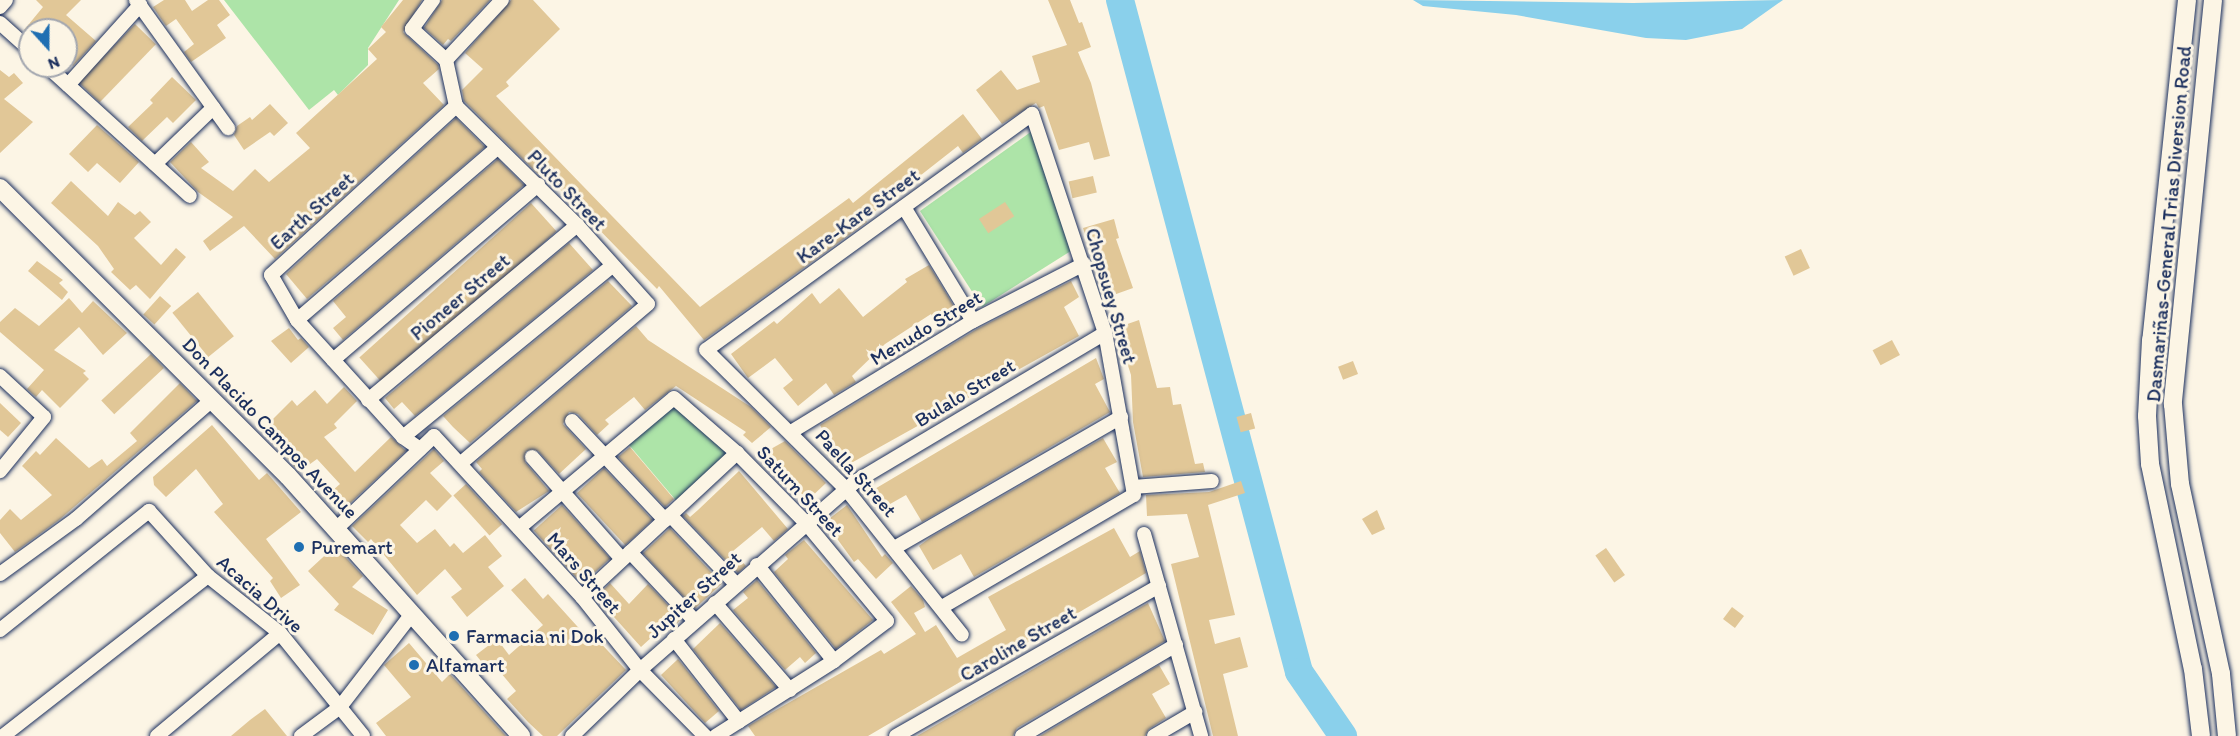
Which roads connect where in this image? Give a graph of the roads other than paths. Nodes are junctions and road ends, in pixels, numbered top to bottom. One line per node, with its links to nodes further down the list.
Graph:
1 (6, 0): 7 (street)
2 (433, 0): 10 (street)
3 (502, 0): 10 (street)
4 (2187, 0): 88 (street, Dasmariñas-General Trias Diversion Road)
5 (2213, 0): 89 (street, Dasmariñas-General Trias Diversion Road)
6 (138, 2): 12 (street); 14 (street)
7 (0, 7)
8 (0, 23): 9 (street)
9 (18, 39)
10 (447, 60): 13 (street)
11 (60, 78): 12 (street)
12 (68, 85): 18 (street)
13 (456, 106): 17 (street, Pluto Street); 26 (street, Earth Street)
14 (213, 108): 16 (street); 18 (street)
15 (1032, 114): 22 (street, Kare-Kare Street); 24 (street, Chopsuey Street)
16 (228, 128)
17 (497, 148): 19 (street, Pluto Street); 26 (street)
18 (155, 164): 21 (street)
19 (538, 185): 23 (street, Pluto Street); 30 (street)
20 (0, 188): 32 (street, Don Placido Campos Avenue)
21 (190, 196)
22 (904, 207): 27 (street); 29 (street, Kare-Kare Street)
23 (577, 225): 25 (street, Pluto Street); 33 (street, Pioneer Street)
24 (1084, 264): 27 (street, Menudo Street); 28 (street, Chopsuey Street)
25 (612, 266): 37 (street); 42 (street, Pluto Street)
26 (297, 320): 30 (street, Earth Street)
27 (973, 321): 36 (street, Menudo Street)
28 (1105, 333): 34 (street, Chopsuey Street); 45 (street, Bulalo Street)
29 (706, 350): 36 (street, Paella Street)
30 (333, 360): 33 (street, Earth Street)
31 (0, 376): 43 (street)
32 (213, 399): 51 (street, Don Placido Campos Avenue); 56 (street)
33 (368, 400): 37 (street, Earth Street)
34 (1121, 417): 47 (street, Chopsuey Street); 53 (street)
35 (572, 421): 40 (street)
36 (791, 432): 45 (street, Paella Street)
37 (403, 437): 38 (street, Earth Street)
38 (420, 450): 42 (street, Mars Street); 51 (street)
39 (737, 453): 40 (street, Saturn Street); 48 (street); 49 (street, Saturn Street)
40 (605, 455): 46 (street); 48 (street)
41 (532, 457): 46 (street)
42 (461, 463): 50 (street, Mars Street)
43 (0, 471)
44 (1212, 481): 47 (street)
45 (846, 489): 49 (street, Jupiter Street); 53 (street, Paella Street)
46 (563, 490): 50 (street); 54 (street)
47 (1133, 491): 62 (street)
48 (668, 518): 54 (street); 58 (street)
49 (806, 523): 55 (street, Jupiter Street); 70 (street, Saturn Street)
50 (519, 528): 60 (street, Mars Street)
51 (336, 529): 63 (street, Don Placido Campos Avenue)
52 (1144, 534): 59 (street)
53 (896, 547): 62 (street, Paella Street)
54 (626, 556): 60 (street); 64 (street)
55 (757, 566): 58 (street, Jupiter Street); 70 (street)
56 (0, 574)
57 (208, 576): 65 (street, Acacia Drive); 66 (street, Acacia Drive); 76 (street)
58 (736, 584): 61 (street, Jupiter Street)
59 (1158, 586): 69 (street); 84 (street, Caroline Street)
60 (582, 597): 71 (street, Mars Street)
61 (715, 603): 64 (street, Jupiter Street); 72 (street)
62 (942, 607): 67 (street, Paella Street)
63 (412, 614): 73 (street); 80 (street, Don Placido Campos Avenue)
64 (695, 621): 68 (street, Jupiter Street)
65 (0, 630)
66 (280, 633): 73 (street, Acacia Drive); 77 (street)
67 (962, 635)
68 (674, 639): 71 (street, Jupiter Street); 75 (street)
69 (1176, 645): 74 (street); 85 (street)
70 (834, 661): 72 (street)
71 (640, 669): 81 (street, Jupiter Street); 82 (street, Mars Street)
72 (790, 690): 75 (street)
73 (340, 707): 78 (street); 79 (street, Acacia Drive)
74 (1195, 712): 86 (street); 87 (street)
75 (739, 722): 83 (street)
76 (3, 736)
77 (158, 736)
78 (301, 736)
79 (363, 736)
80 (521, 736)
81 (573, 736)
82 (705, 736)
83 (716, 736)
84 (896, 736)
85 (1022, 736)
86 (1154, 736)
87 (1201, 736)
88 (2201, 736)
89 (2227, 736)

